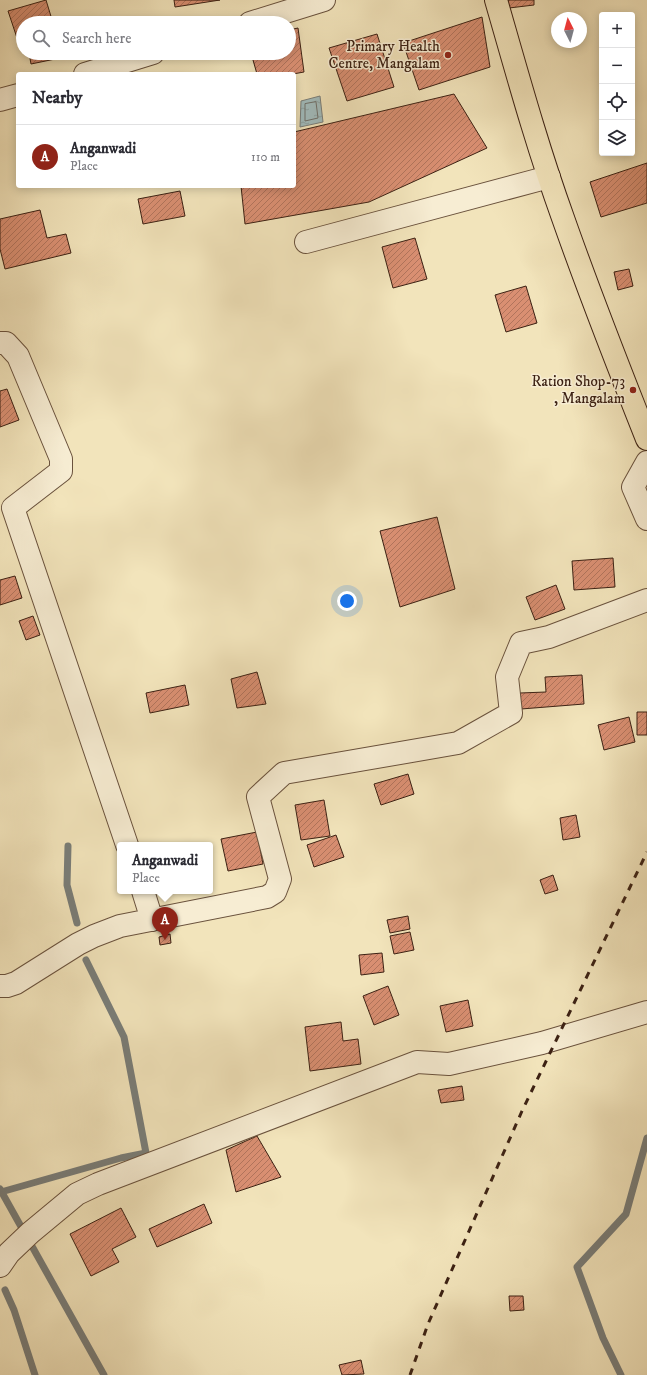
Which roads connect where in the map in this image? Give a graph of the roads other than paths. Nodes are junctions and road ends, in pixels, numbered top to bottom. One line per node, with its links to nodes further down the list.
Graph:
1 (324, 0): 3 (street)
2 (496, 0): 8 (main road)
3 (273, 16)
4 (130, 60): 5 (street)
5 (91, 72)
6 (16, 96): 7 (street)
7 (0, 100)
8 (549, 178): 9 (street); 11 (main road)
9 (306, 242)
10 (0, 343): 15 (street)
11 (647, 439)
12 (647, 462): 13 (street)
13 (647, 519)
14 (647, 600): 17 (street)
15 (126, 842)
16 (143, 894): 17 (street)
17 (152, 920): 18 (street)
18 (0, 986)
19 (647, 1012): 20 (street)
20 (5, 1259)

